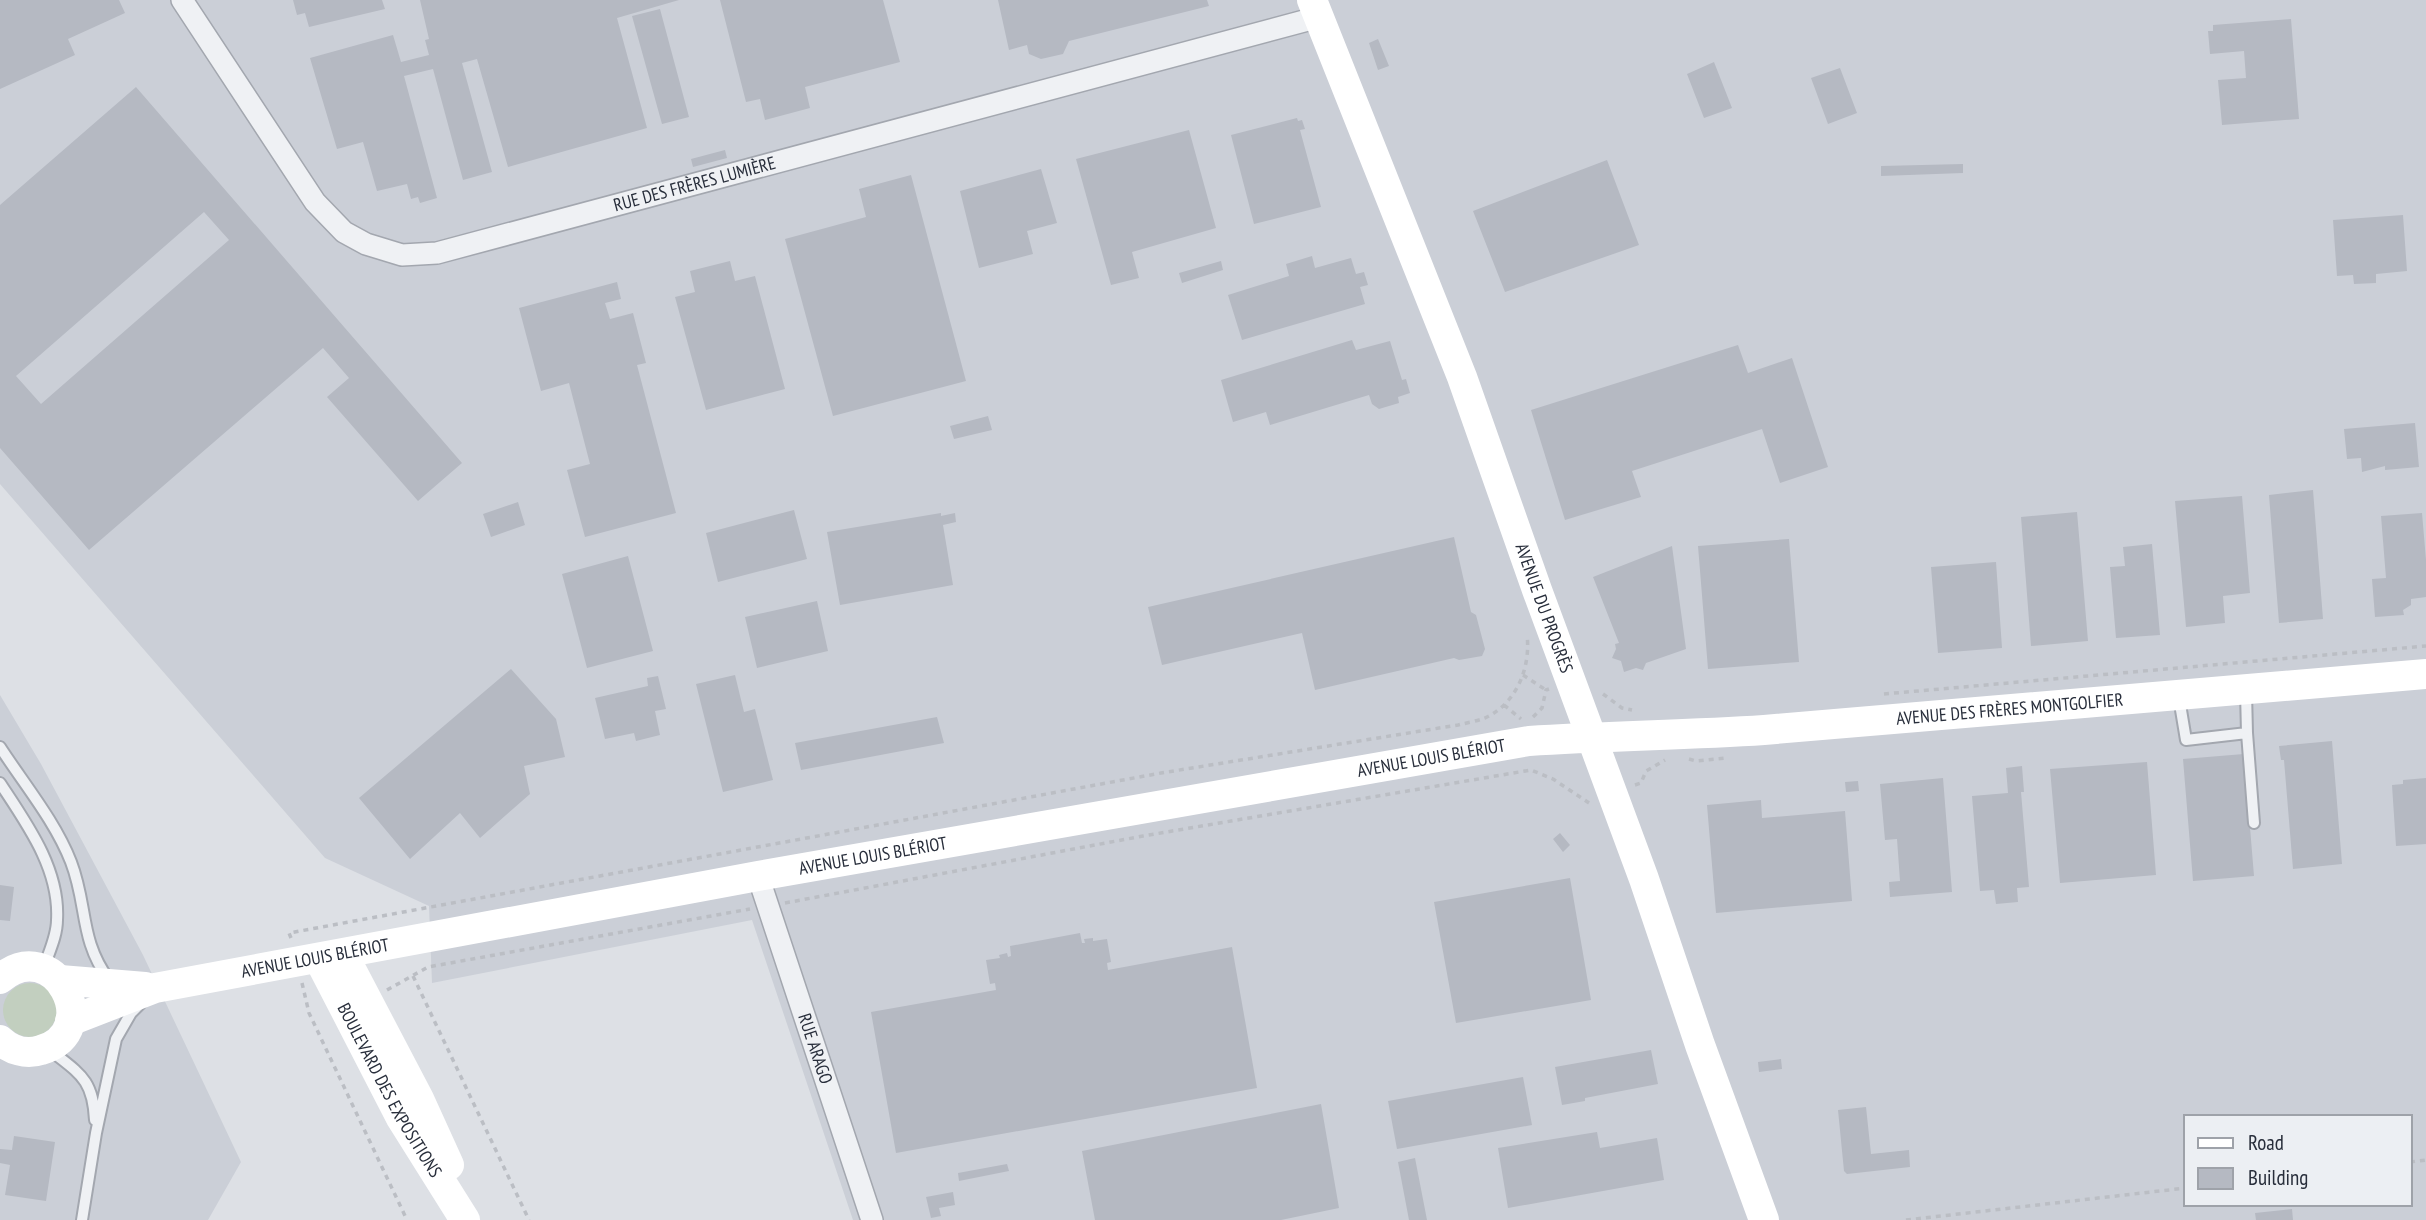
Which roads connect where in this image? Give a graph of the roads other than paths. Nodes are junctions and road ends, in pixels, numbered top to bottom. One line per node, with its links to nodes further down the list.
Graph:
1 (182, 0): 2 (street, RUE DES FRÈRES LUMIÈRE)
2 (1315, 8): 7 (street, AVENUE DU PROGRÈS)
3 (2426, 674): 4 (street, AVENUE DES FRÈRES MONTGOLFIER)
4 (2246, 690): 5 (street, AVENUE DES FRÈRES MONTGOLFIER); 6 (lane)
5 (2178, 695): 6 (lane); 7 (street, AVENUE DES FRÈRES MONTGOLFIER)
6 (2247, 733): 10 (lane)
7 (1593, 737): 11 (street, AVENUE LOUIS BLÉRIOT); 25 (street, AVENUE DU PROGRÈS)
8 (0, 747): 15 (lane)
9 (0, 783): 13 (lane)
10 (2254, 823)
11 (758, 876): 12 (street, AVENUE LOUIS BLÉRIOT); 24 (street, RUE ARAGO)
12 (320, 959): 16 (street, AVENUE LOUIS BLÉRIOT); 22 (street, BOULEVARD DES EXPOSITIONS); 23 (street, BOULEVARD DES EXPOSITIONS)
13 (52, 975): 14 (street, AVENUE LOUIS BLÉRIOT); 15 (street, AVENUE LOUIS BLÉRIOT); 17 (street)
14 (0, 979)
15 (112, 985): 16 (street, AVENUE LOUIS BLÉRIOT)
16 (155, 988): 17 (street, AVENUE LOUIS BLÉRIOT); 20 (lane)
17 (70, 1021): 19 (street)
18 (4, 1048): 19 (street)
19 (48, 1048): 20 (lane)
20 (96, 1133): 21 (lane)
21 (82, 1220)
22 (465, 1220)
23 (474, 1220)
24 (872, 1220)
25 (1764, 1220)

